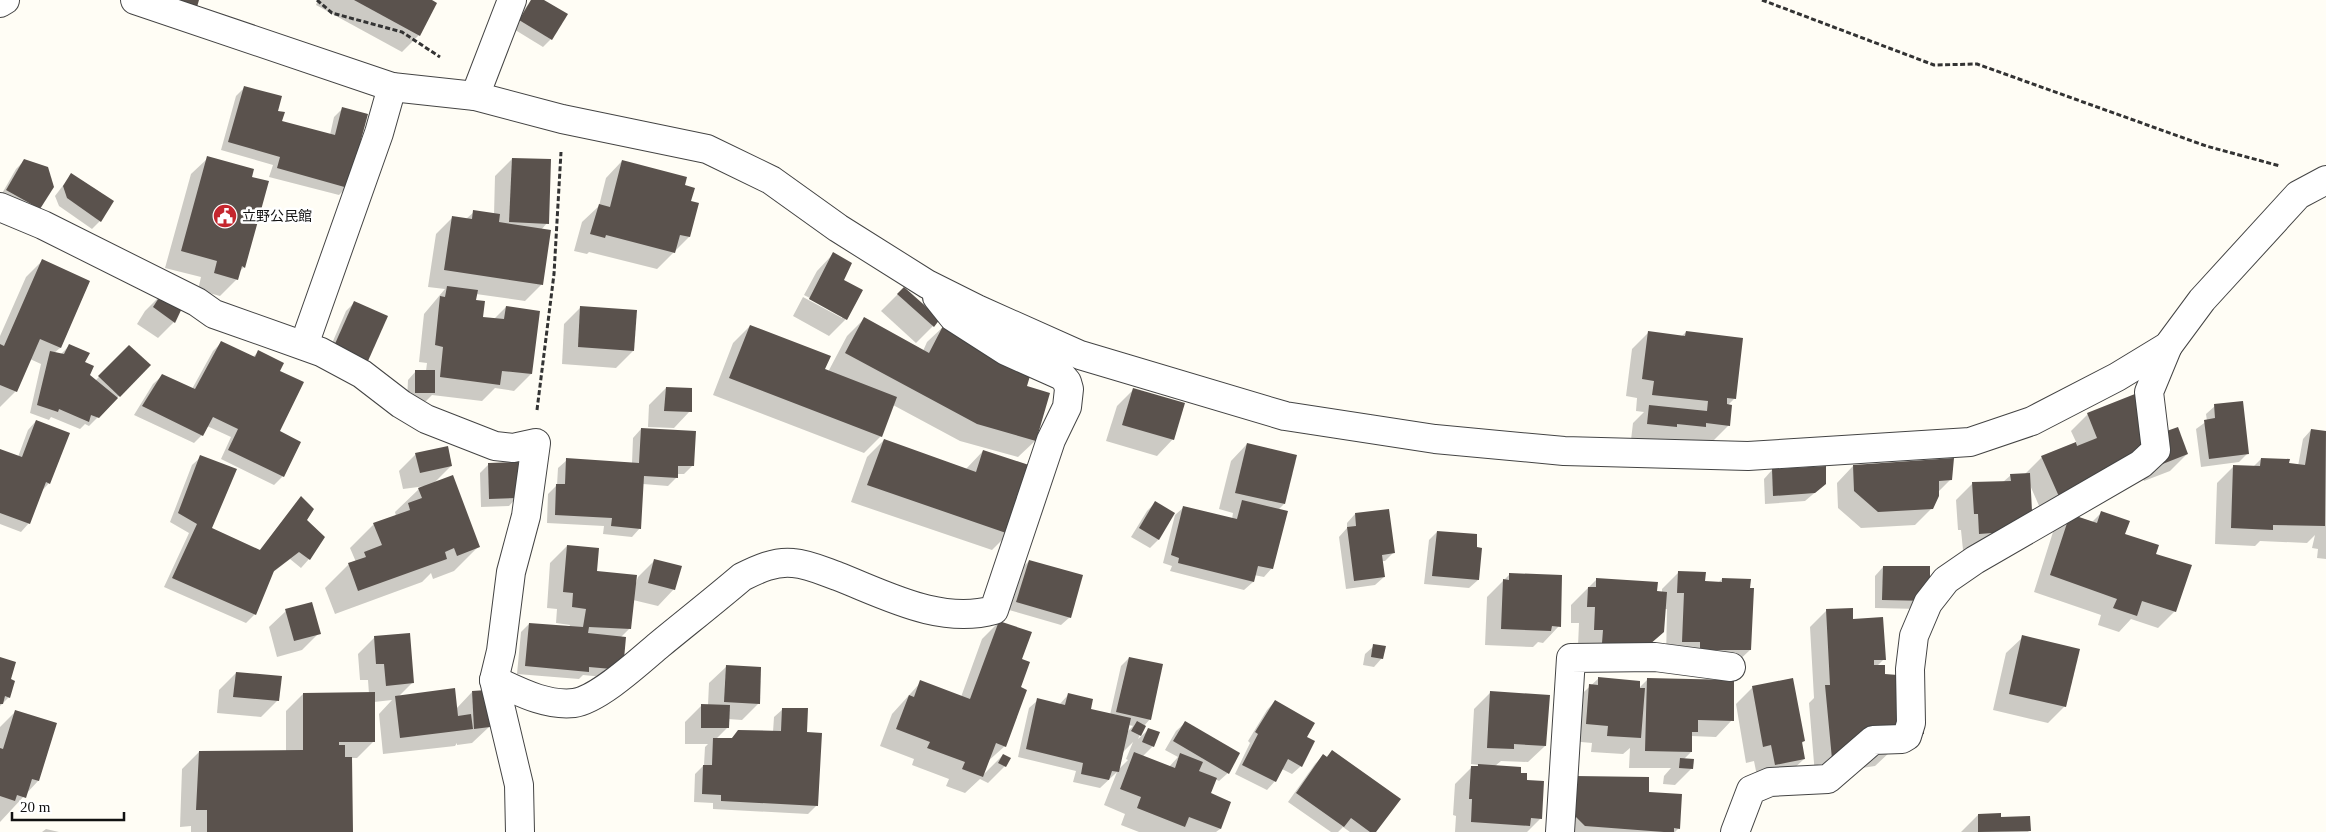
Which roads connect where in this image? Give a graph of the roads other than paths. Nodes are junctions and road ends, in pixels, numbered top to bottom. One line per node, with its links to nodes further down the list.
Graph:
1 (6, 0): 3 (street)
2 (135, 0): 5 (street)
3 (0, 3)
4 (506, 3): 6 (street)
5 (392, 87): 6 (street); 10 (street)
6 (478, 89): 9 (street)
7 (2326, 180): 11 (street)
8 (0, 207): 10 (street)
9 (927, 284): 11 (street); 13 (street)
10 (304, 345): 13 (street)
11 (2168, 346): 16 (street)
12 (1731, 667): 15 (street)
13 (494, 680): 14 (street)
14 (520, 832)
15 (1560, 832)
16 (1736, 832)

